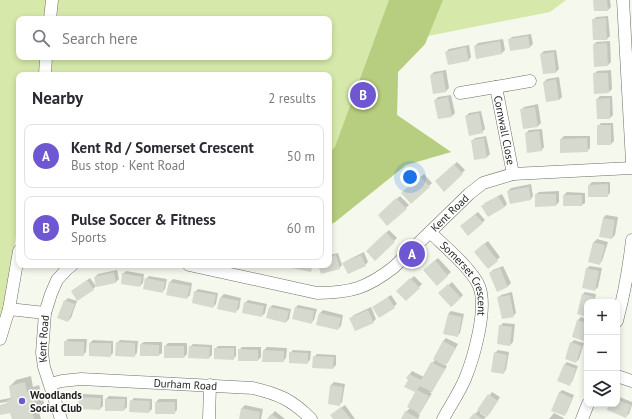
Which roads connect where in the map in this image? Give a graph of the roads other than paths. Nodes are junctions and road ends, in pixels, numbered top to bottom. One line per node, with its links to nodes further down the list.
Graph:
1 (52, 0): 3 (street)
2 (623, 0): 4 (street)
3 (50, 16)
4 (629, 51): 10 (street)
5 (46, 60): 6 (street)
6 (45, 72)
7 (530, 81): 8 (street, Cornwall Close)
8 (496, 87): 9 (street, Cornwall Close); 12 (street, Cornwall Close)
9 (460, 93)
10 (632, 162)
11 (632, 168): 12 (street, Kent Road)
12 (513, 174): 13 (street, Kent Road)
13 (430, 232): 17 (street, Kent Road); 30 (street, Somerset Crescent)
14 (632, 240): 18 (street)
15 (16, 268): 19 (street)
16 (68, 268): 20 (street, Kent Road)
17 (203, 268)
18 (620, 308)
19 (9, 309): 20 (street); 21 (street)
20 (45, 313): 24 (street, Kent Road)
21 (0, 339)
22 (620, 377): 23 (street)
23 (632, 381)
24 (50, 384): 25 (street, Durham Road); 27 (street, Kent Road)
25 (210, 385): 28 (street); 29 (street, Durham Road)
26 (587, 407): 31 (street)
27 (61, 419)
28 (209, 419)
29 (311, 419)
30 (443, 419)
31 (582, 419)

